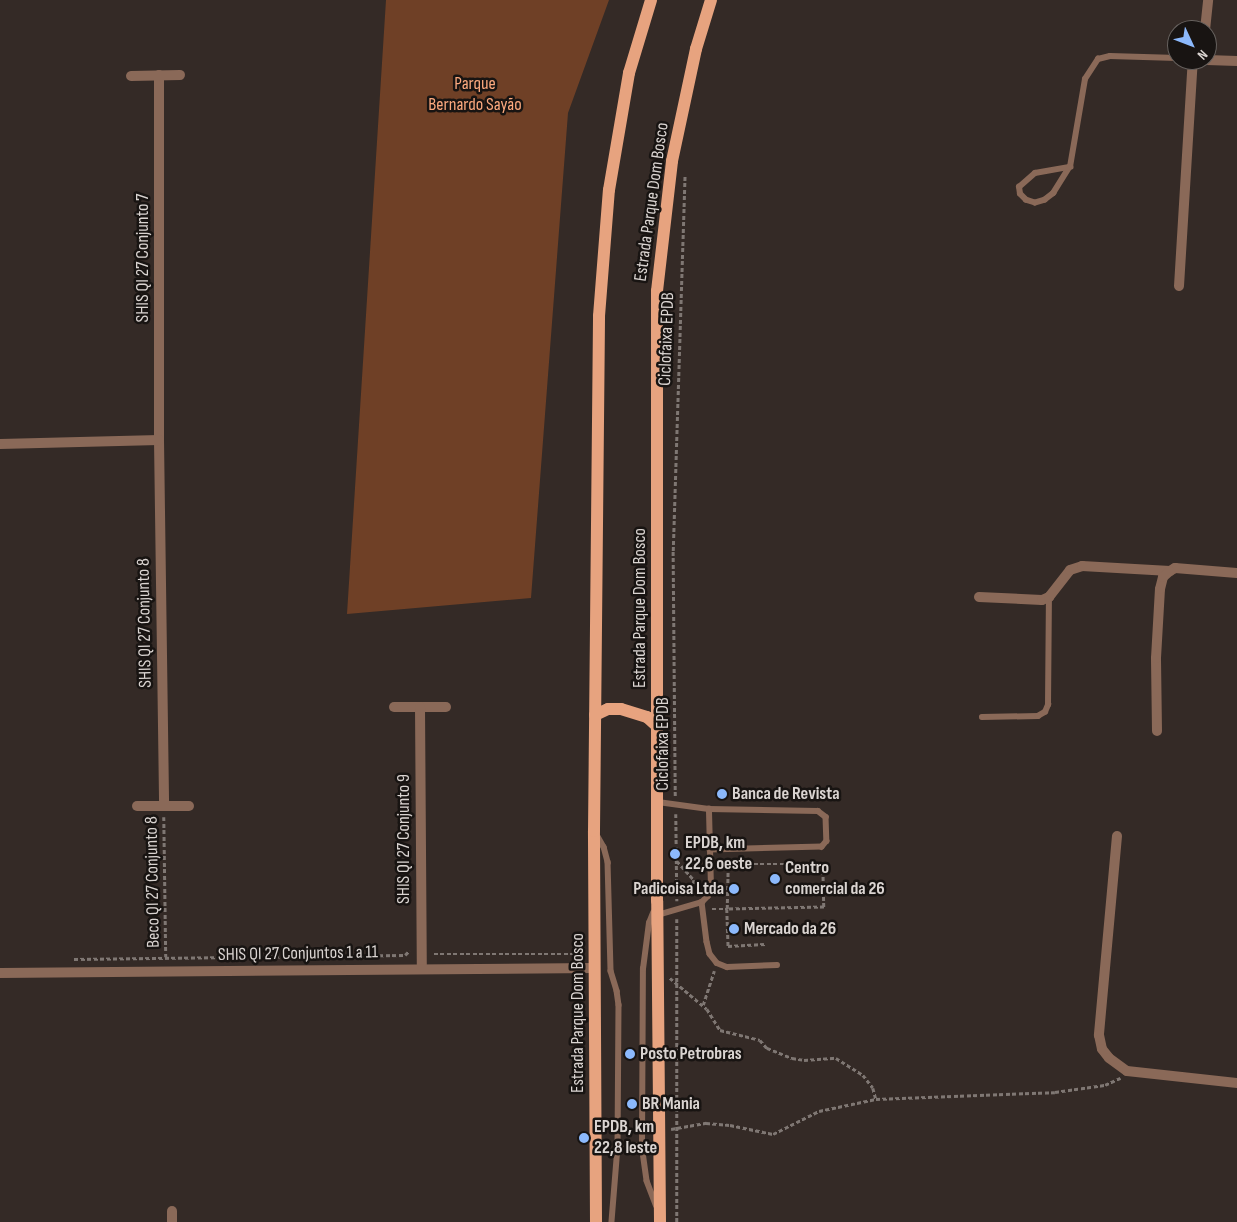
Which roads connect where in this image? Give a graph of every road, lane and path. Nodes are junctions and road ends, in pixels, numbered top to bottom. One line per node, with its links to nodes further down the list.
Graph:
1 (651, 0): 24 (main road, Estrada Parque Dom Bosco)
2 (711, 0): 26 (main road, Estrada Parque Dom Bosco)
3 (1208, 0): 4 (street)
4 (1206, 20)
5 (1167, 58): 12 (lane)
6 (1217, 60): 7 (street)
7 (1237, 61)
8 (1192, 70): 14 (street)
9 (159, 75): 10 (street); 11 (street); 15 (street, SHIS QI 27 Conjunto 7)
10 (180, 75)
11 (131, 76)
12 (1070, 167): 12 (lane)
13 (685, 169): 29 (path, Ciclofaixa EPDB)
14 (1179, 286)
15 (159, 440): 16 (street); 31 (street, SHIS QI 27 Conjunto 8)
16 (0, 444)
17 (1170, 570): 18 (street); 20 (street); 27 (street)
18 (1237, 573)
19 (978, 597): 20 (street)
20 (1049, 597): 25 (lane)
21 (394, 707): 22 (street)
22 (420, 707): 23 (street); 53 (street, SHIS QI 27 Conjunto 9)
23 (446, 707)
24 (595, 715): 26 (main road); 34 (main road, Estrada Parque Dom Bosco)
25 (982, 717)
26 (657, 726): 28 (main road, Estrada Parque Dom Bosco)
27 (1157, 731)
28 (658, 802): 29 (lane); 37 (main road, Estrada Parque Dom Bosco)
29 (676, 805): 33 (lane); 39 (path, Ciclofaixa EPDB)
30 (137, 806): 31 (street)
31 (164, 806): 32 (street); 47 (path, Beco QI 27 Conjunto 8)
32 (188, 806)
33 (709, 810): 36 (lane); 36 (lane)
34 (594, 831): 46 (main road, Estrada Parque Dom Bosco); 62 (lane)
35 (1118, 836): 57 (street)
36 (710, 850): 38 (lane)
37 (657, 901): 42 (main road, Estrada Parque Dom Bosco); 61 (lane)
38 (702, 902): 39 (lane); 41 (lane)
39 (677, 909): 42 (lane); 55 (path, Ciclofaixa EPDB)
40 (727, 909): 40 (path); 41 (path); 43 (path)
41 (703, 910): 49 (lane)
42 (658, 915): 52 (main road, Estrada Parque Dom Bosco)
43 (765, 944)
44 (410, 949): 47 (path)
45 (432, 951): 46 (path)
46 (595, 954): 51 (main road, Estrada Parque Dom Bosco)
47 (166, 957): 48 (path)
48 (68, 959)
49 (717, 963): 50 (lane); 56 (path)
50 (777, 965)
51 (595, 968): 53 (street, SHIS QI 27 Conjuntos 1 a 11); 66 (main road, Estrada Parque Dom Bosco)
52 (658, 969): 55 (path); 60 (main road, Estrada Parque Dom Bosco)
53 (422, 970): 54 (street, SHIS QI 27 Conjuntos 1 a 11)
54 (0, 973)
55 (678, 983): 56 (path); 68 (path, Ciclofaixa EPDB)
56 (703, 1005): 59 (path)
57 (1130, 1072): 58 (street); 59 (path)
58 (1237, 1083)
59 (876, 1099): 60 (path)
60 (660, 1131): 64 (main road, Estrada Parque Dom Bosco)
61 (642, 1145): 62 (lane); 64 (lane)
62 (618, 1147): 67 (lane)
63 (172, 1211): 65 (street)
64 (660, 1219)
65 (172, 1222)
66 (596, 1222)
67 (612, 1222)
68 (677, 1222)

